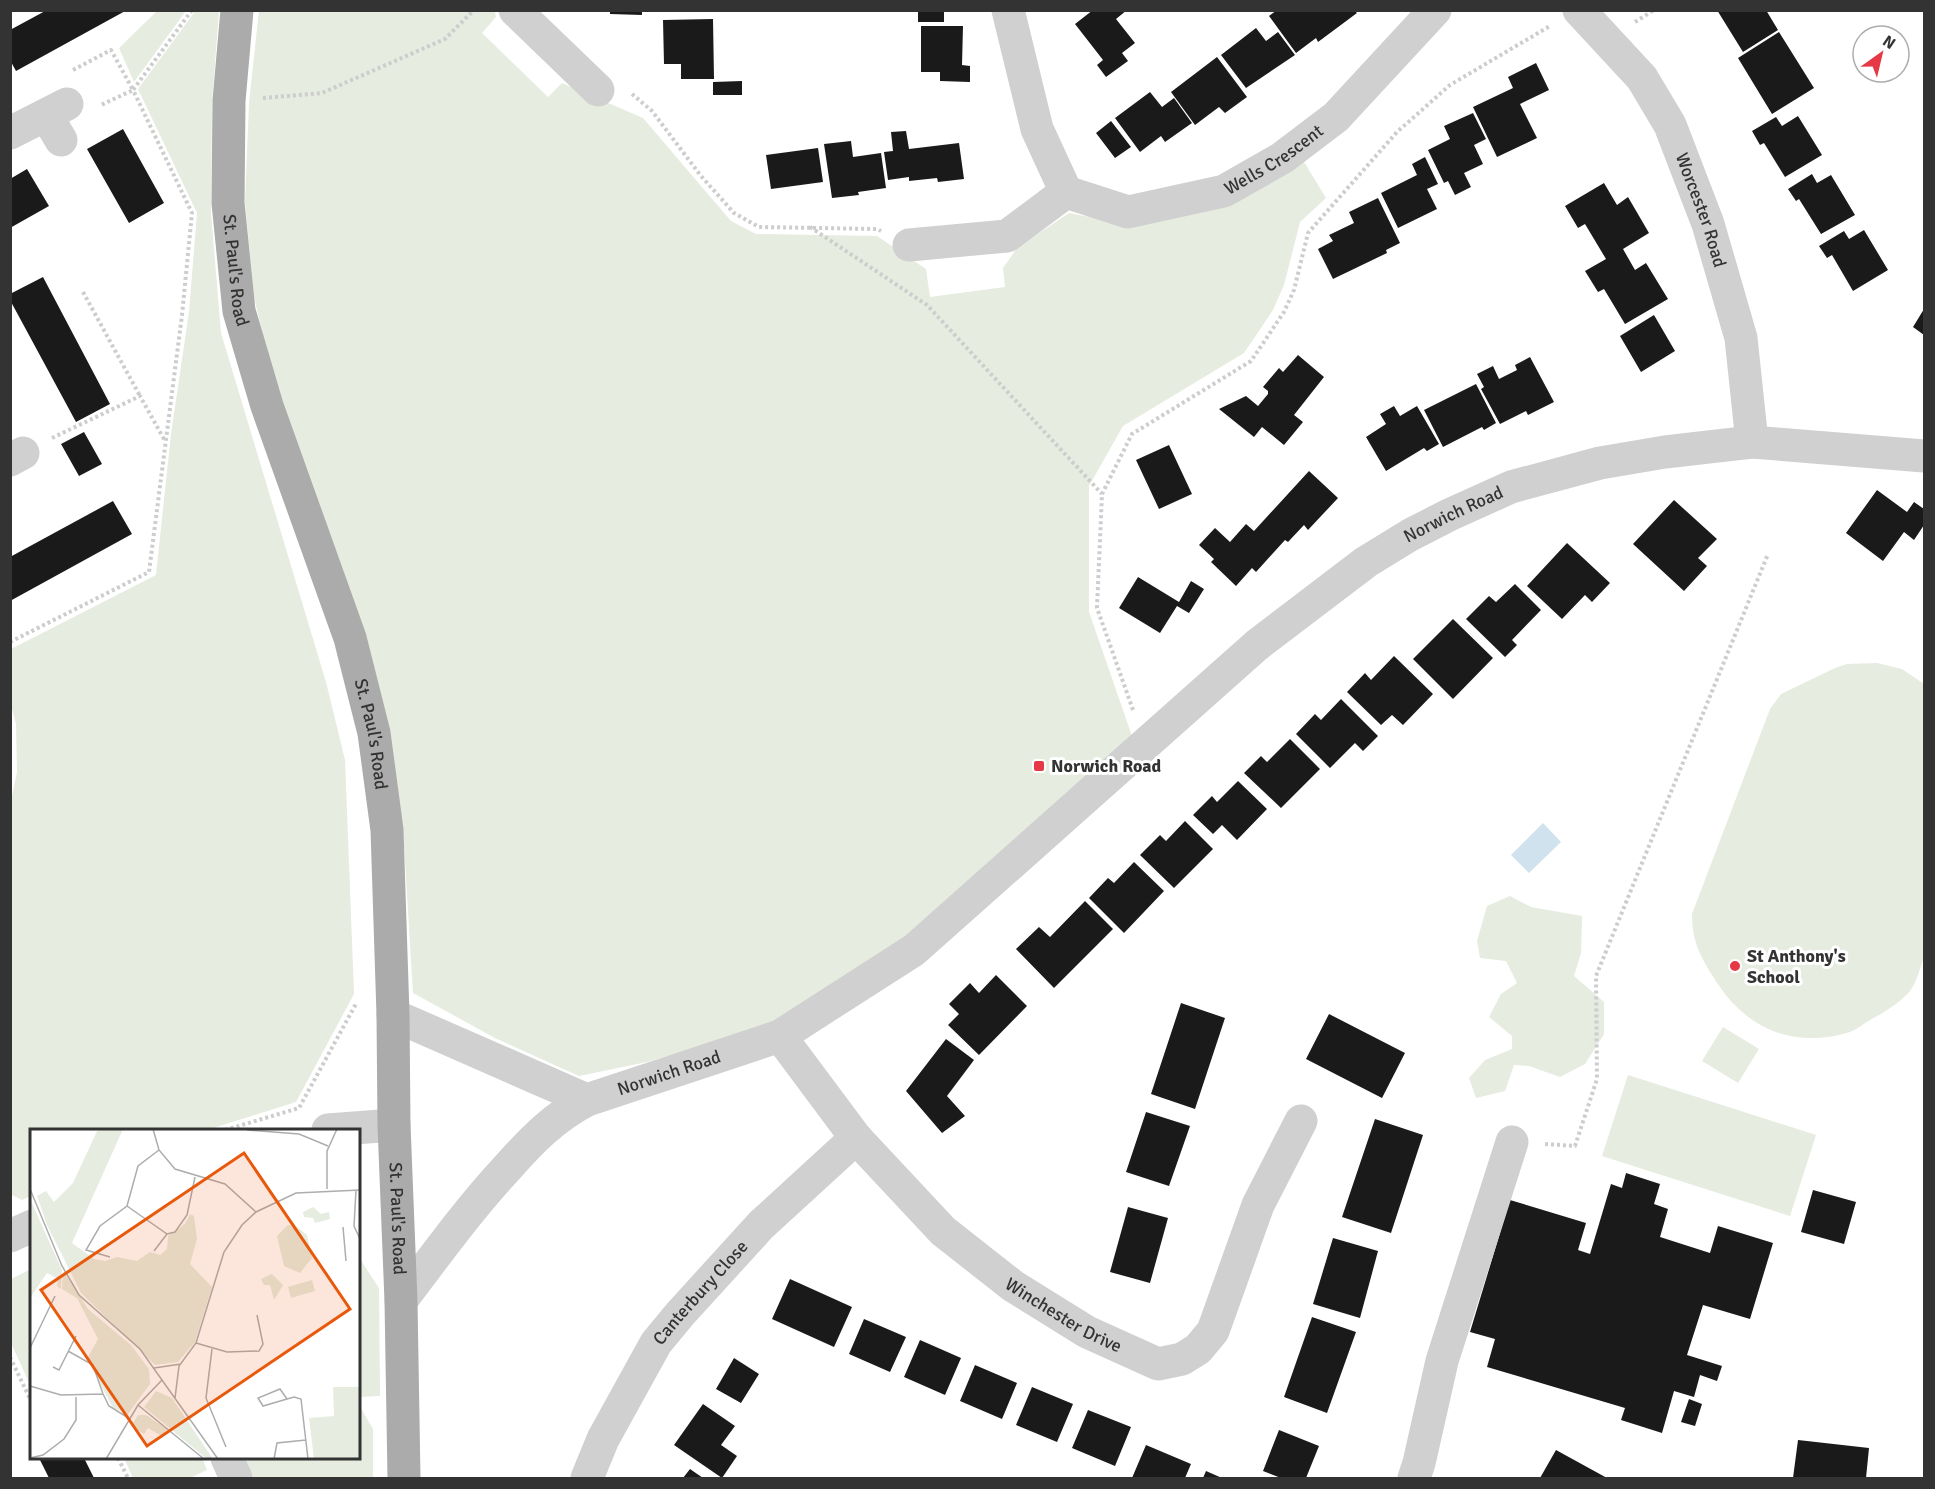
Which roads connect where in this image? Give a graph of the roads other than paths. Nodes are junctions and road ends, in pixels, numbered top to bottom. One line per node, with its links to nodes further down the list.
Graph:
1 (237, 10): 13 (main road, St. Paul's Road)
2 (515, 10): 6 (street)
3 (1008, 10): 9 (street)
4 (1435, 10): 9 (street, Wells Crescent)
5 (1568, 16): 11 (street, Worcester Road)
6 (598, 90)
7 (58, 120): 8 (street)
8 (10, 133)
9 (1066, 192): 10 (street)
10 (909, 245)
11 (1752, 442): 12 (street, Norwich Road); 14 (street, Norwich Road)
12 (1924, 456)
13 (393, 1015): 15 (street); 17 (main road, St. Paul's Road)
14 (780, 1036): 15 (street, Norwich Road); 19 (street, Winchester Drive)
15 (586, 1100): 23 (street, Norwich Road)
16 (1301, 1121): 19 (street, Winchester Drive)
17 (394, 1125): 18 (street); 23 (main road, St. Paul's Road)
18 (350, 1129)
19 (856, 1138): 27 (street, Canterbury Close)
20 (1512, 1142): 28 (street)
21 (30, 1227): 22 (street)
22 (10, 1236)
23 (401, 1301): 26 (main road, St. Paul's Road)
24 (227, 1459): 25 (street)
25 (236, 1479)
26 (404, 1479)
27 (587, 1479)
28 (1414, 1479)

